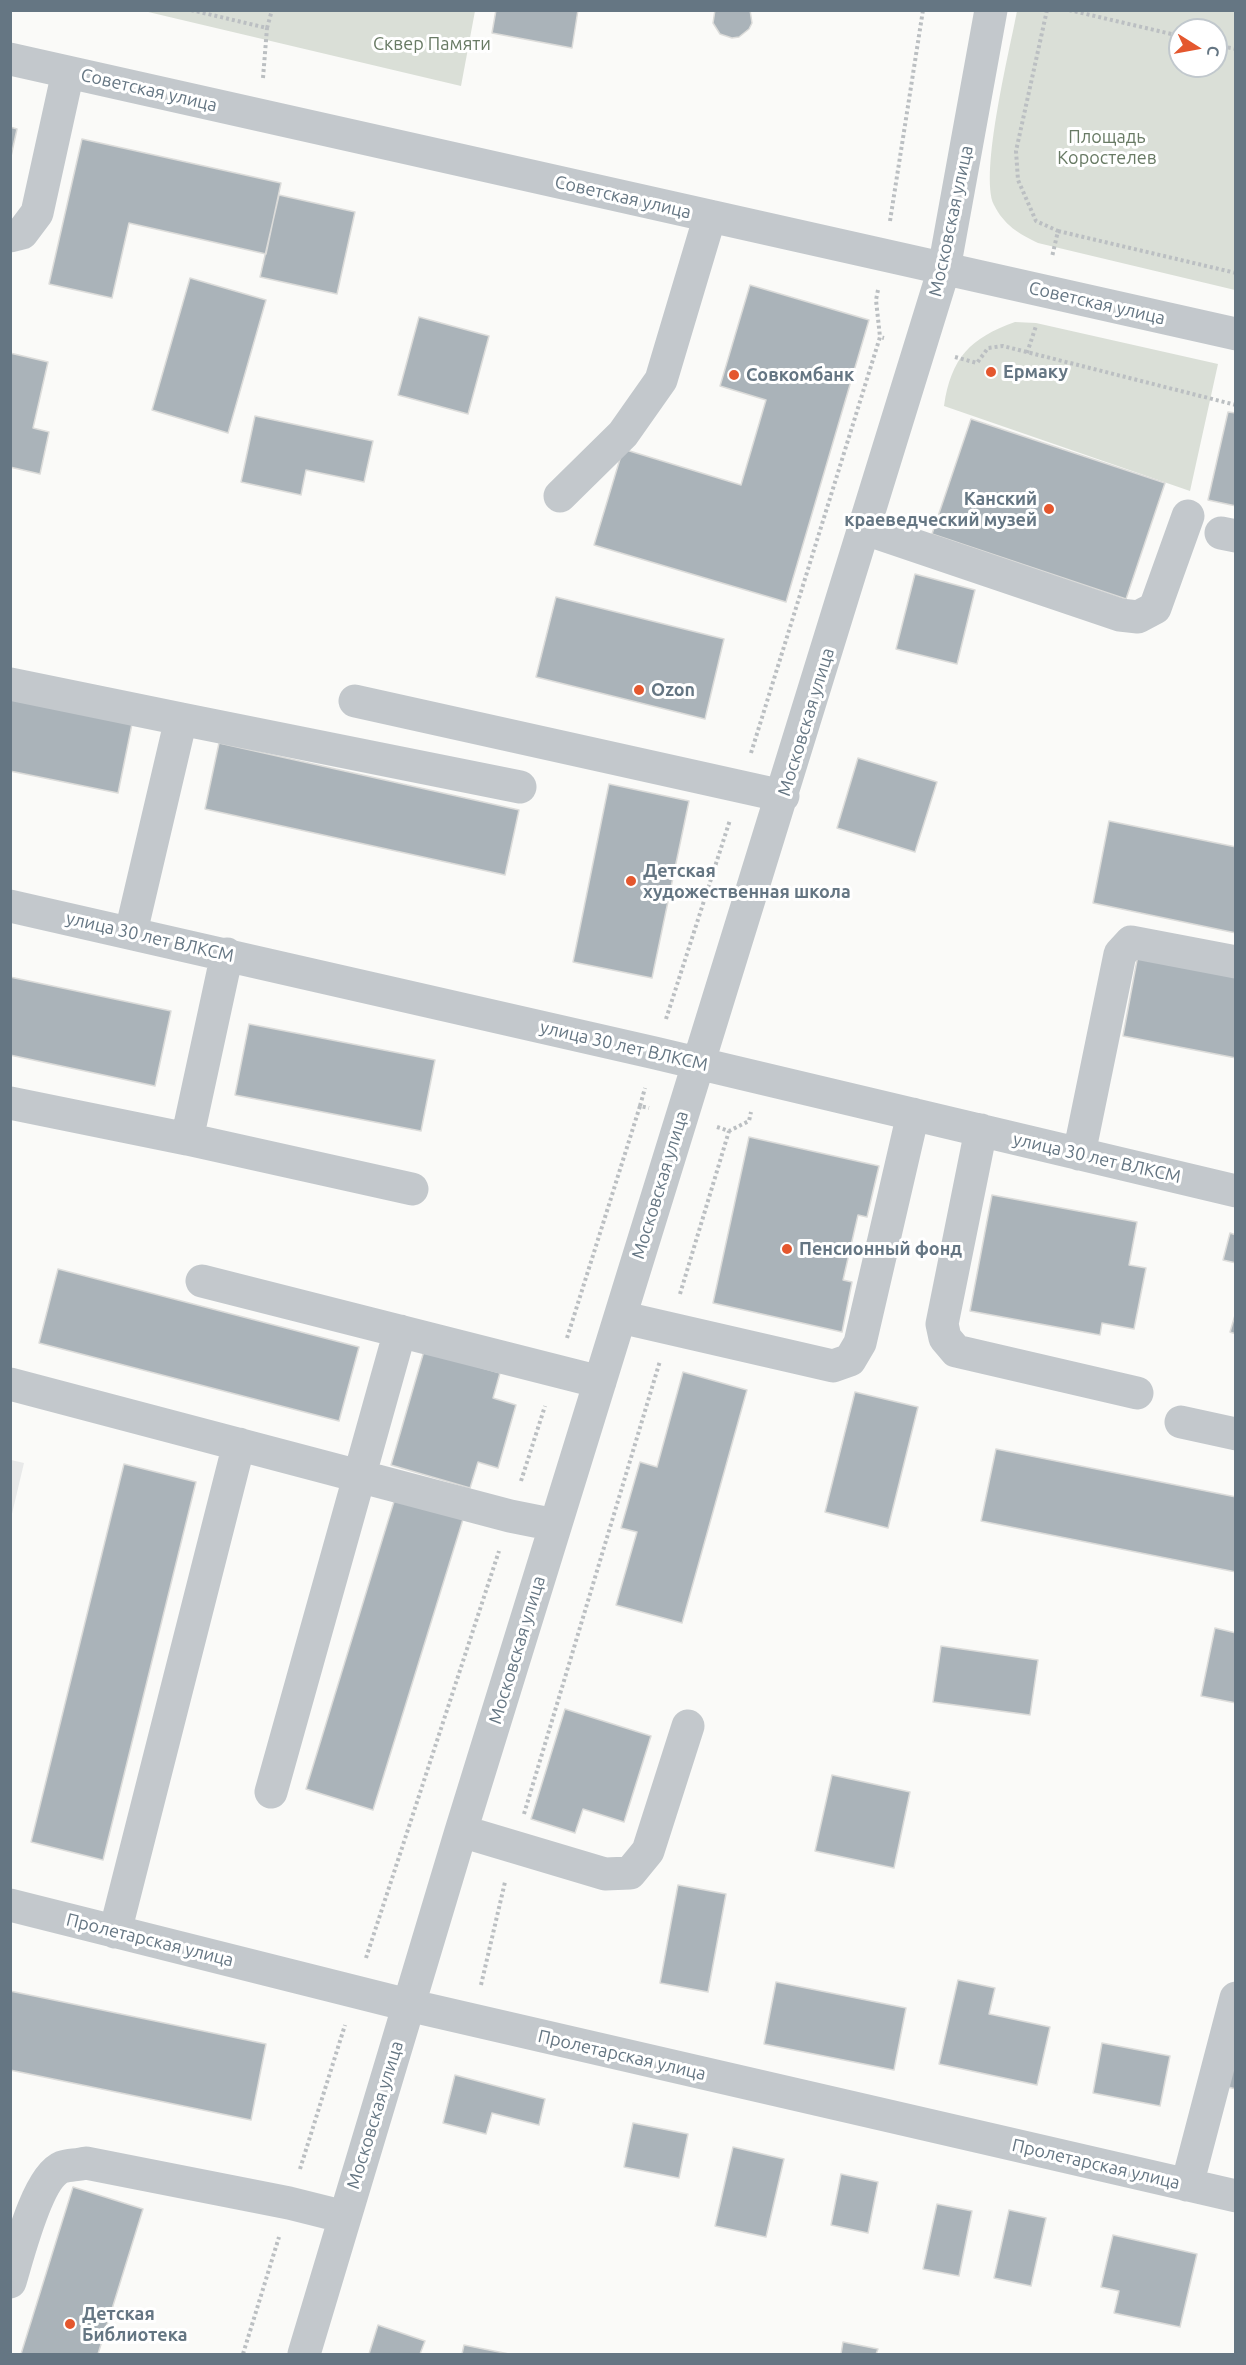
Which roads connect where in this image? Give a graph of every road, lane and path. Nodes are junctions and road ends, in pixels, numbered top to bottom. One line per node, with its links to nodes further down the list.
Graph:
1 (191, 10): 7 (path)
2 (272, 10): 7 (path)
3 (923, 10): 15 (path)
4 (991, 10): 16 (street, Московская улица)
5 (1047, 10): 13 (path)
6 (1069, 10): 8 (path)
7 (267, 28): 11 (path)
8 (1168, 33)
9 (10, 59): 10 (street, Советская улица)
10 (68, 72): 11 (street, Советская улица); 14 (street)
11 (260, 115): 12 (street, Советская улица)
12 (710, 216): 15 (street, Советская улица); 22 (street)
13 (1058, 231): 17 (path); 18 (path)
14 (10, 236)
15 (884, 255): 16 (street, Советская улица); 20 (path)
16 (945, 269): 18 (street, Советская улица); 24 (street, Московская улица)
17 (1236, 273)
18 (1044, 291): 19 (street, Советская улица); 21 (path)
19 (1236, 334)
20 (880, 337)
21 (1027, 353)
22 (560, 496)
23 (1188, 516): 24 (street)
24 (866, 529): 29 (street, Московская улица)
25 (10, 684): 27 (street)
26 (355, 700): 29 (street)
27 (181, 719): 28 (street); 31 (street)
28 (520, 787)
29 (783, 796): 34 (street, Московская улица)
30 (10, 906): 31 (street, улица 30 лет ВЛКСМ)
31 (131, 932): 32 (street, улица 30 лет ВЛКСМ)
32 (227, 954): 34 (street, улица 30 лет ВЛКСМ); 39 (street)
33 (1236, 962): 40 (street)
34 (698, 1063): 36 (street, улица 30 лет ВЛКСМ); 44 (street, Московская улица)
35 (10, 1103): 39 (street)
36 (914, 1114): 37 (street, улица 30 лет ВЛКСМ); 45 (street)
37 (981, 1130): 40 (street, улица 30 лет ВЛКСМ); 49 (street)
38 (729, 1131): 45 (path)
39 (188, 1139): 41 (street)
40 (1079, 1154): 42 (street, улица 30 лет ВЛКСМ)
41 (412, 1189)
42 (1236, 1191)
43 (202, 1281): 46 (street)
44 (620, 1317): 45 (street); 47 (street, Московская улица)
45 (670, 1329): 58 (path)
46 (400, 1331): 47 (street); 53 (street)
47 (600, 1382): 54 (street, Московская улица)
48 (10, 1384): 52 (street)
49 (1137, 1393)
50 (1181, 1422): 51 (street)
51 (1236, 1434)
52 (239, 1444): 53 (street); 60 (street)
53 (360, 1476): 54 (street); 56 (street)
54 (555, 1525): 57 (street, Московская улица)
55 (688, 1726): 58 (street)
56 (271, 1792)
57 (461, 1831): 58 (street); 62 (street, Московская улица)
58 (513, 1847): 63 (path)
59 (10, 1905): 60 (street, Пролетарская улица)
60 (115, 1932): 62 (street, Пролетарская улица)
61 (1236, 1998): 64 (street)
62 (408, 2006): 63 (street, Пролетарская улица); 66 (street, Московская улица)
63 (473, 2020): 64 (street, Пролетарская улица)
64 (1187, 2185): 65 (street, Пролетарская улица)
65 (1236, 2196)
66 (345, 2217): 67 (street); 68 (street, Московская улица)
67 (10, 2282)
68 (304, 2355)

